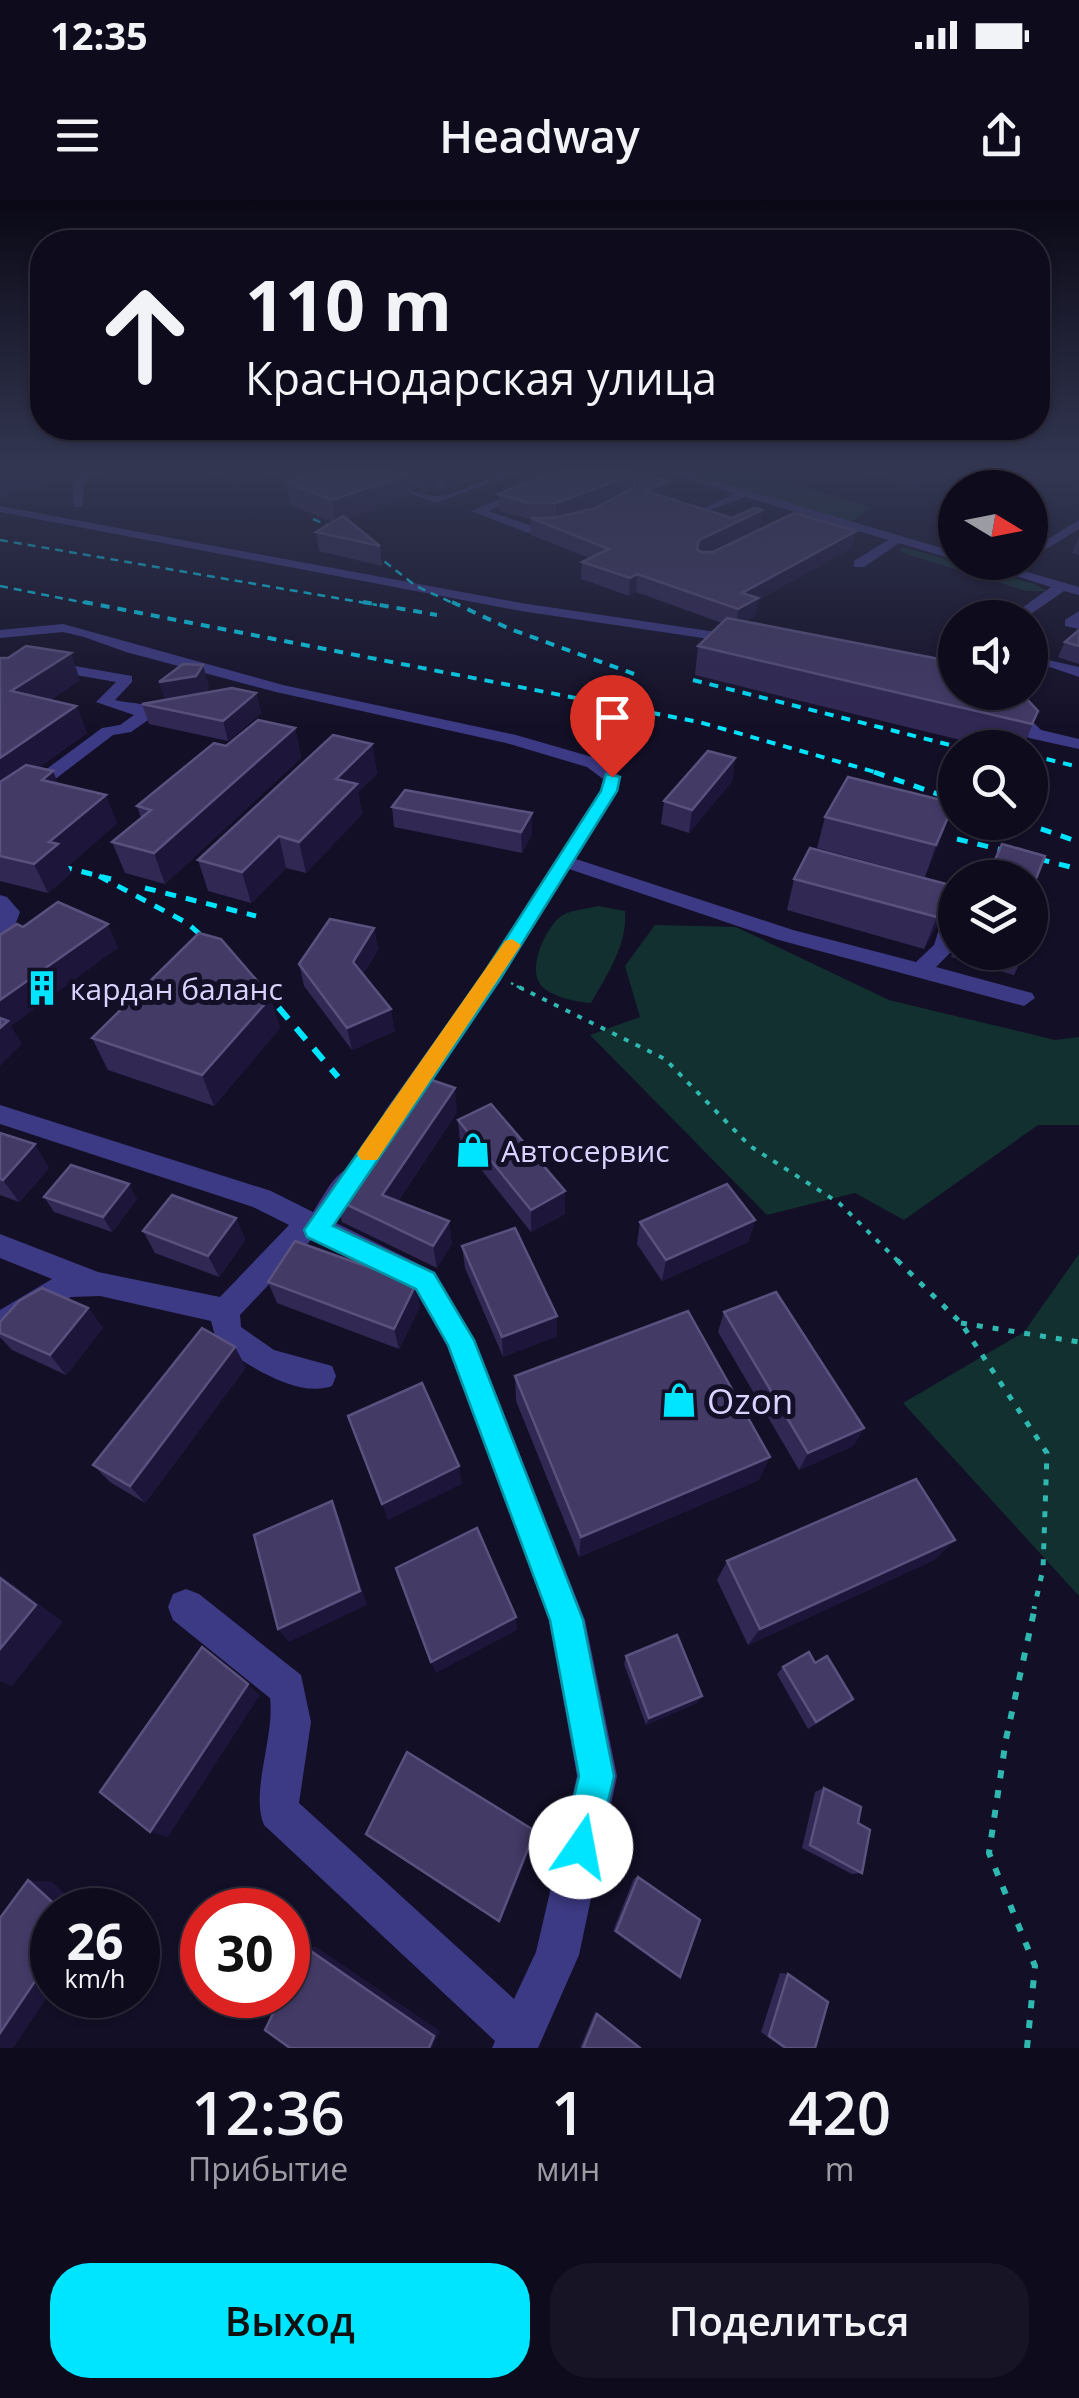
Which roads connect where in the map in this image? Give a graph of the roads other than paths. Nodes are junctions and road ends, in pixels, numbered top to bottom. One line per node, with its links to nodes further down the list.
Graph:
1 (254, 556): 11 (street)
2 (871, 556): 3 (street)
3 (859, 564)
4 (1047, 580): 5 (street)
5 (1062, 586): 6 (street); 7 (street)
6 (1079, 591)
7 (1041, 600)
8 (1079, 615): 9 (street)
9 (1079, 625)
10 (0, 634): 16 (street)
11 (763, 644)
12 (1049, 662): 14 (street)
13 (33, 664): 19 (street)
14 (1079, 672)
15 (257, 701): 16 (street)
16 (346, 705): 22 (street)
17 (193, 708): 19 (street)
18 (1012, 710): 20 (street)
19 (147, 713): 21 (street)
20 (1079, 744)
21 (18, 798)
22 (564, 861): 26 (street); 29 (street)
23 (0, 901): 24 (street)
24 (0, 930)
25 (938, 954): 26 (street)
26 (920, 970): 27 (street)
27 (1024, 998)
28 (0, 1114): 29 (street)
29 (312, 1227): 32 (street); 36 (street)
30 (0, 1246): 31 (street)
31 (100, 1284): 32 (street); 33 (street)
32 (225, 1311): 34 (street)
33 (0, 1325)
34 (321, 1376)
35 (186, 1607): 36 (street)
36 (518, 2041)

